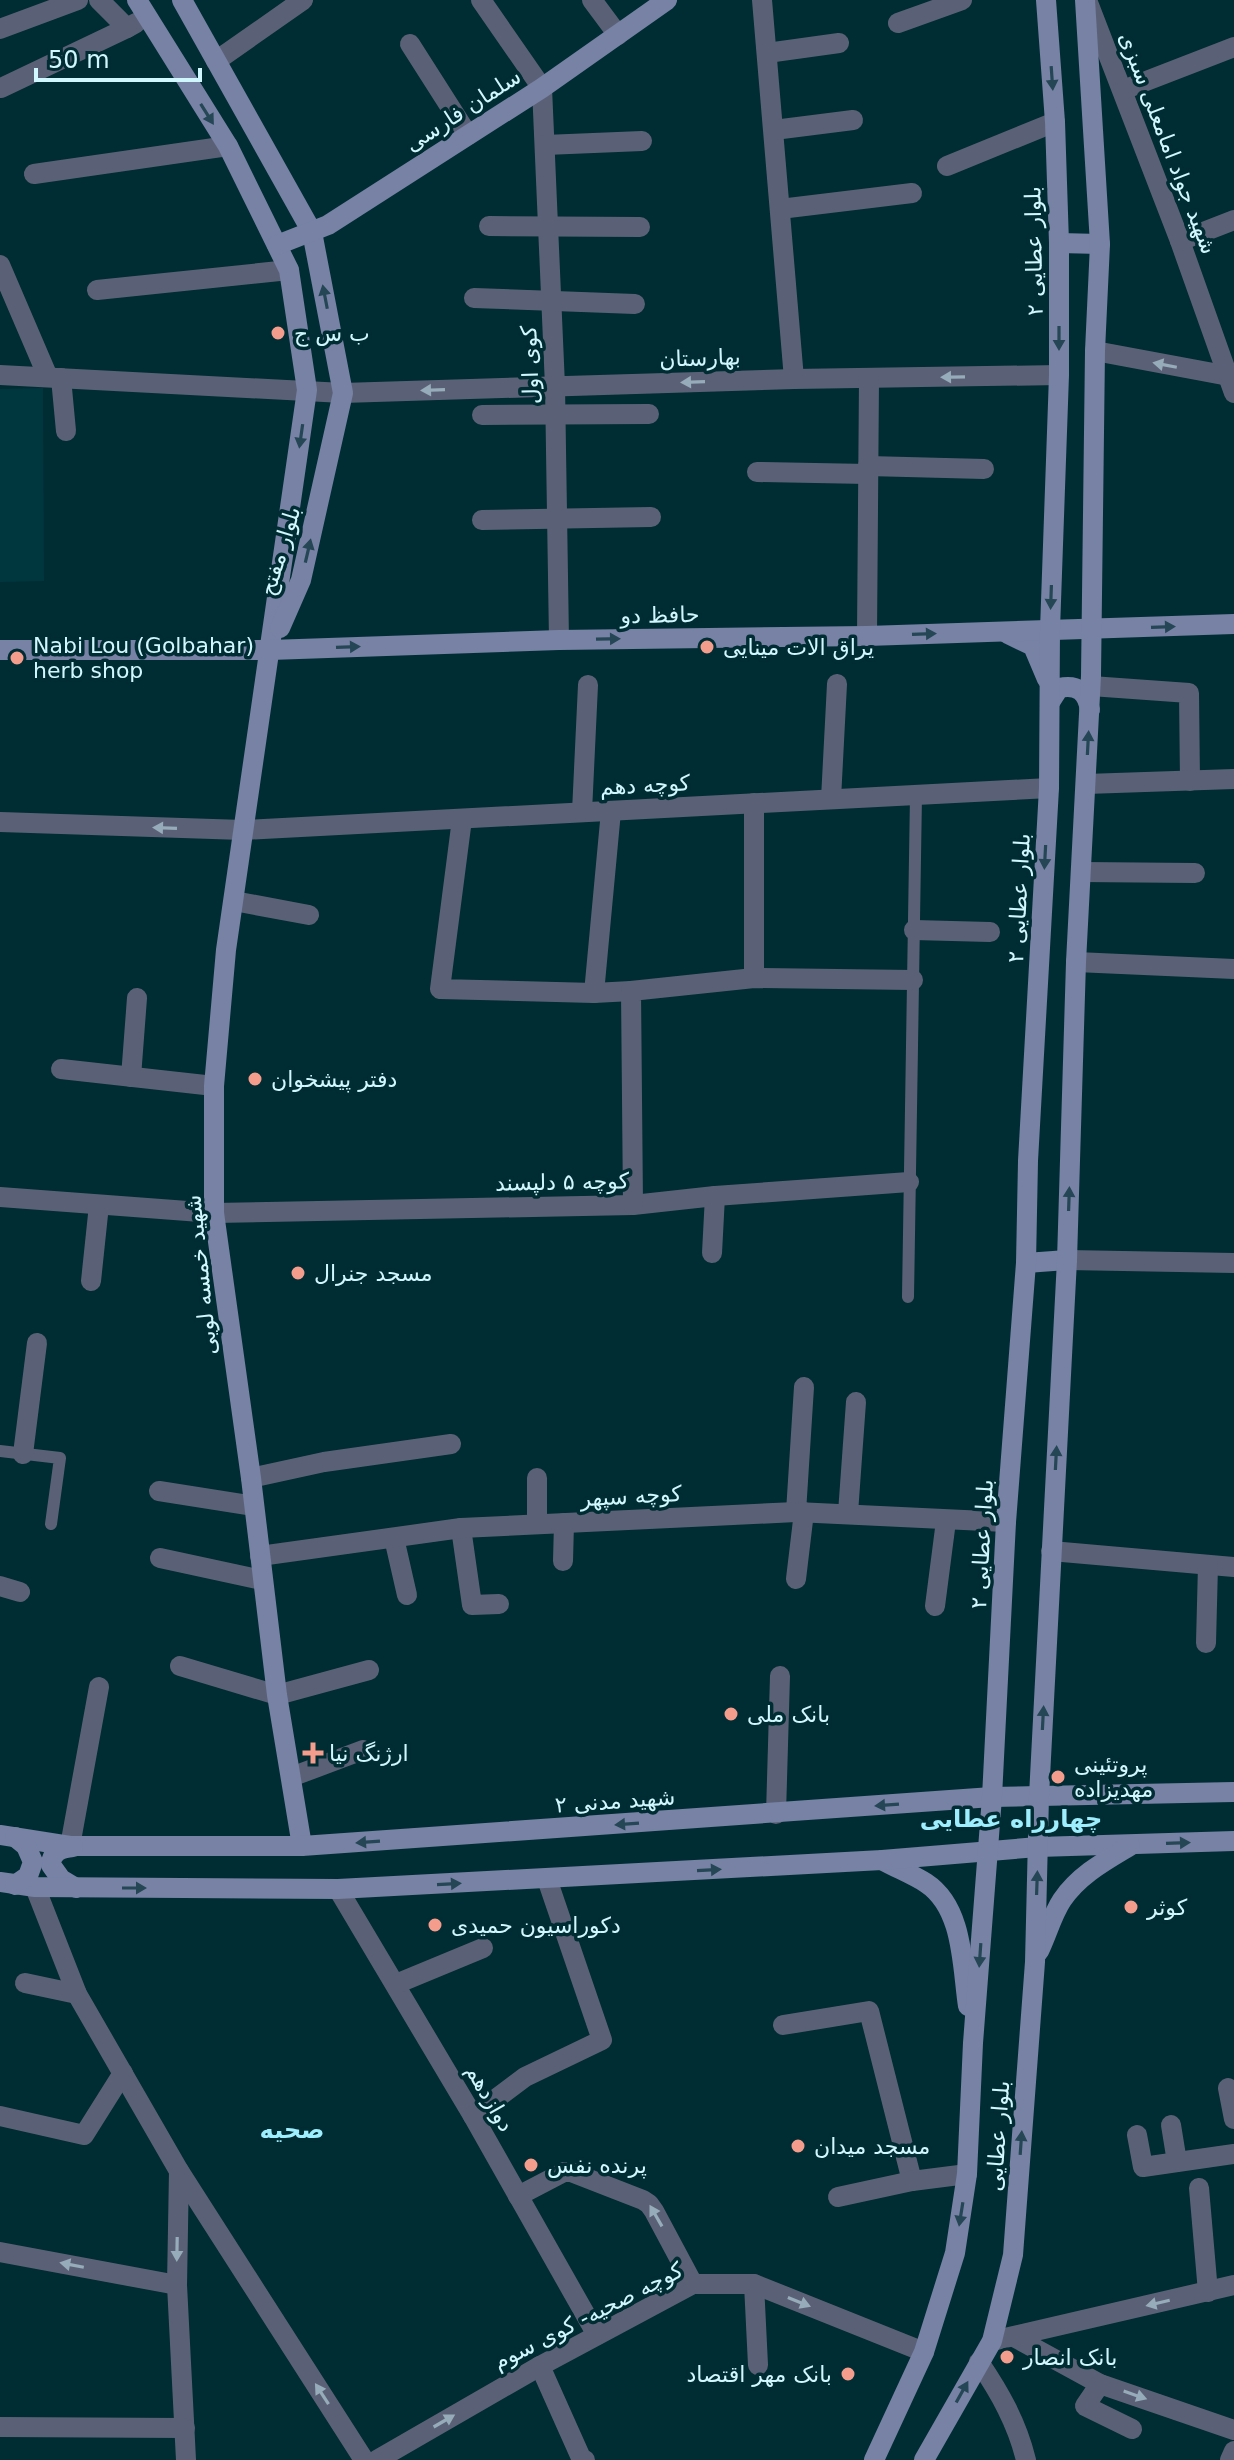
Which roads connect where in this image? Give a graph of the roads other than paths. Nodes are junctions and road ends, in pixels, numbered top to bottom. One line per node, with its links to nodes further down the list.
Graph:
1 (78, 0): 15 (street)
2 (99, 0): 14 (street)
3 (182, 0): 21 (street, بلوار مفتح)
4 (303, 0): 21 (street)
5 (481, 0): 23 (street)
6 (592, 0): 16 (street)
7 (667, 0): 16 (street, سلمان فارسی)
8 (762, 0): 20 (street)
9 (962, 0): 13 (street)
10 (1046, 0): 26 (street, بلوار عطایی ۲, one-way to 26)
11 (1086, 0): 24 (street, شهید جواد امامعلی سبزی); 43 (street)
12 (142, 9): 14 (street); 31 (street, بلوار مفتح, one-way to 31)
13 (898, 23)
14 (127, 28): 22 (street)
15 (0, 29)
16 (618, 35): 23 (street, سلمان فارسی)
17 (839, 43): 20 (street)
18 (410, 44): 28 (street)
19 (1234, 47): 24 (street)
20 (767, 53): 27 (street)
21 (216, 61): 40 (street, بلوار مفتح)
22 (1, 88)
23 (542, 88): 28 (street, سلمان فارسی); 30 (street, کوی اول)
24 (1123, 90): 41 (street, شهید جواد امامعلی سبزی)
25 (853, 120): 27 (street)
26 (1055, 122): 32 (street); 42 (street, بلوار عطایی ۲)
27 (774, 130): 35 (street)
28 (468, 135): 40 (street, سلمان فارسی)
29 (642, 141): 30 (street)
30 (545, 145): 38 (street, کوی اول)
31 (228, 146): 33 (street); 44 (street, بلوار مفتح)
32 (947, 166)
33 (34, 174)
34 (912, 193): 35 (street)
35 (780, 209): 55 (street)
36 (1234, 220): 41 (street)
37 (489, 226): 38 (street)
38 (548, 227): 39 (street); 49 (street, کوی اول)
39 (640, 227)
40 (312, 232): 44 (street, سلمان فارسی); 60 (street, بلوار مفتح, one-way to 40)
41 (1180, 241): 57 (street, شهید جواد امامعلی سبزی)
42 (1059, 243): 43 (street); 53 (street, بلوار عطایی ۲, one-way to 53)
43 (1100, 244): 51 (street)
44 (277, 245): 45 (street, بلوار مفتح)
45 (289, 270): 47 (street); 59 (street, بلوار مفتح)
46 (1, 271): 54 (street)
47 (97, 290)
48 (474, 298): 49 (street)
49 (551, 300): 50 (street); 58 (street, کوی اول)
50 (635, 304)
51 (1095, 351): 57 (street, one-way to 51); 73 (street)
52 (0, 375): 54 (street, بهارستان)
53 (1059, 375): 56 (street, بهارستان, one-way to 56); 72 (street, بلوار عطایی ۲, one-way to 72)
54 (55, 378): 59 (street, بهارستان); 64 (street)
55 (794, 379): 56 (street, بهارستان); 58 (street, بهارستان, one-way to 58)
56 (869, 379): 66 (street)
57 (1232, 382)
58 (555, 386): 60 (street, بهارستان, one-way to 60); 61 (street, کوی اول)
59 (307, 390): 60 (street, بهارستان); 78 (street, بلوار مفتح, one-way to 78)
60 (343, 393): 78 (street, بلوار مفتح, one-way to 60)
61 (556, 414): 62 (street); 63 (street); 69 (street, کوی اول)
62 (649, 414)
63 (482, 415)
64 (66, 431)
65 (984, 469): 66 (street)
66 (868, 470): 67 (street); 75 (street)
67 (757, 472)
68 (651, 517): 69 (street)
69 (558, 518): 70 (street); 76 (street, کوی اول)
70 (482, 520)
71 (1234, 624): 73 (street, one-way to 71)
72 (1050, 630): 73 (street, حافظ دو); 74 (street, حافظ دو); 82 (street, بلوار عطایی ۲)
73 (1091, 630): 81 (street)
74 (1001, 631): 75 (street, حافظ دو, one-way to 74); 82 (street)
75 (867, 636): 76 (street, حافظ دو, one-way to 75)
76 (559, 640): 78 (street, حافظ دو, one-way to 76)
77 (0, 650): 78 (street, حافظ دو)
78 (270, 650): 95 (street, شهید خمسه لویی)
79 (837, 684): 89 (street)
80 (588, 685): 92 (street)
81 (1091, 686): 83 (street); 85 (street)
82 (1050, 694): 83 (street); 87 (street, بلوار عطایی ۲)
83 (1090, 710): 86 (street, one-way to 83)
84 (1234, 779): 85 (street)
85 (1190, 781): 86 (street)
86 (1086, 784): 96 (street)
87 (1049, 788): 88 (street, کوچه دهم); 120 (street, بلوار عطایی ۲, one-way to 120)
88 (916, 795): 89 (street, کوچه دهم); 100 (lane)
89 (831, 799): 90 (street, کوچه دهم)
90 (754, 803): 91 (street, کوچه دهم); 104 (street)
91 (611, 811): 92 (street, کوچه دهم); 107 (street)
92 (582, 812): 93 (street, کوچه دهم)
93 (462, 819): 95 (street, کوچه دهم); 107 (street)
94 (0, 822): 95 (street, کوچه دهم, one-way to 94)
95 (243, 830): 98 (street, شهید خمسه لویی)
96 (1081, 872): 97 (street); 102 (street)
97 (1195, 873)
98 (234, 901): 99 (street); 111 (street, شهید خمسه لویی)
99 (309, 915)
100 (914, 930): 101 (street); 105 (lane)
101 (990, 932)
102 (1076, 962): 103 (street); 119 (street, one-way to 102)
103 (1234, 969)
104 (754, 978): 105 (street); 106 (street)
105 (913, 980): 112 (lane)
106 (631, 991): 107 (street); 116 (street)
107 (594, 993)
108 (137, 998): 110 (street)
109 (61, 1069): 110 (street)
110 (131, 1077): 111 (street)
111 (214, 1086): 117 (street, شهید خمسه لویی)
112 (909, 1182): 113 (street, کوچه ۵ دلپسند); 123 (lane)
113 (715, 1196): 116 (street, کوچه ۵ دلپسند); 118 (street)
114 (0, 1197): 115 (street, کوچه ۵ دلپسند)
115 (99, 1205): 117 (street, کوچه ۵ دلپسند); 122 (street)
116 (633, 1205): 117 (street, کوچه ۵ دلپسند)
117 (214, 1213): 130 (street, شهید خمسه لویی)
118 (712, 1253)
119 (1067, 1260): 120 (street); 121 (street); 143 (street, one-way to 119)
120 (1026, 1263): 137 (street, بلوار عطایی ۲)
121 (1234, 1263)
122 (91, 1281)
123 (908, 1297)
124 (37, 1343): 129 (street)
125 (804, 1387): 134 (street)
126 (856, 1402): 135 (street)
127 (451, 1444): 130 (street)
128 (0, 1451): 129 (lane)
129 (23, 1454): 139 (lane)
130 (251, 1478): 133 (street, شهید خمسه لویی)
131 (537, 1478): 140 (street)
132 (159, 1491): 133 (street)
133 (254, 1506): 144 (street, شهید خمسه لویی)
134 (800, 1512): 135 (street, کوچه سپهر); 138 (street, کوچه سپهر); 149 (street)
135 (848, 1513): 136 (street, کوچه سپهر)
136 (946, 1521): 137 (street, کوچه سپهر); 155 (street)
137 (1006, 1522): 166 (street, بلوار عطایی ۲)
138 (564, 1523): 140 (street, کوچه سپهر); 146 (street)
139 (51, 1524)
140 (537, 1524): 141 (street, کوچه سپهر)
141 (461, 1528): 142 (street, کوچه سپهر); 154 (street)
142 (394, 1538): 144 (street, کوچه سپهر); 153 (street)
143 (1051, 1551): 147 (street); 165 (street, one-way to 143)
144 (260, 1556): 150 (street, شهید خمسه لویی)
145 (160, 1558): 150 (street)
146 (563, 1561)
147 (1208, 1565): 148 (street); 156 (street)
148 (1234, 1567)
149 (796, 1579)
150 (262, 1580): 161 (street, شهید خمسه لویی)
151 (0, 1586): 152 (street)
152 (20, 1592)
153 (407, 1595)
154 (499, 1604)
155 (935, 1606)
156 (1206, 1643)
157 (180, 1666): 161 (street)
158 (369, 1670): 161 (street)
159 (780, 1676): 167 (street)
160 (99, 1687): 171 (street)
161 (277, 1695): 163 (street, شهید خمسه لویی)
162 (363, 1750): 163 (street)
163 (291, 1777): 172 (street, شهید خمسه لویی)
164 (1234, 1792): 165 (street, شهید مدنی ۲)
165 (1039, 1796): 166 (street, شهید مدنی ۲); 173 (street, بلوار عطایی)
166 (992, 1797): 167 (street, شهید مدنی ۲, one-way to 167); 174 (street, بلوار عطایی ۲)
167 (776, 1814): 172 (street, شهید مدنی ۲, one-way to 172)
168 (7, 1836): 171 (street, شهید مدنی ۲); 177 (street)
169 (1234, 1841): 170 (street, one-way to 169)
170 (1132, 1844): 173 (street); 181 (street)
171 (75, 1846): 172 (street, شهید مدنی ۲); 178 (street)
172 (302, 1846)
173 (1038, 1847): 174 (street); 181 (street, بلوار عطایی, one-way to 173)
174 (988, 1849): 175 (street); 186 (street, بلوار عطایی, one-way to 186)
175 (882, 1860): 176 (street, one-way to 175); 186 (street)
176 (547, 1879): 179 (street, one-way to 176); 190 (street)
177 (17, 1885): 178 (street); 184 (street)
178 (76, 1888): 179 (street, one-way to 179)
179 (338, 1889): 183 (street, دوازدهم)
180 (483, 1948): 183 (street)
181 (1035, 1962): 210 (street, بلوار عطایی, one-way to 181)
182 (25, 1983): 184 (street)
183 (396, 1984): 190 (street, دوازدهم)
184 (77, 1994): 187 (street)
185 (783, 2025): 198 (street)
186 (973, 2043): 197 (street, بلوار عطایی)
187 (123, 2073): 189 (street); 196 (street)
188 (1228, 2088): 191 (street)
189 (0, 2116)
190 (473, 2116): 200 (street, دوازدهم)
191 (1234, 2119)
192 (1171, 2125): 195 (street)
193 (1137, 2135): 195 (street)
194 (1234, 2154): 195 (street)
195 (1177, 2162)
196 (179, 2171): 205 (street, one-way to 205); 222 (street, one-way to 196)
197 (967, 2174): 198 (street); 211 (street, بلوار عطایی, one-way to 211)
198 (912, 2181): 201 (street)
199 (1199, 2188): 207 (street)
200 (518, 2196): 203 (street, one-way to 200); 208 (street, دوازدهم)
201 (838, 2197)
202 (0, 2252): 205 (street, one-way to 202)
203 (693, 2284): 204 (street, کوچه صحیه- کوی سوم); 208 (street, کوچه صحیه- کوی سوم)
204 (754, 2284): 211 (street, کوچه صحیه- کوی سوم, one-way to 211); 213 (street)
205 (177, 2285): 217 (street)
206 (1234, 2285): 207 (street)
207 (1208, 2292): 209 (street, one-way to 209)
208 (597, 2335): 214 (street, کوچه صحیه- کوی سوم)
209 (1014, 2337): 210 (street); 215 (street)
210 (992, 2341): 212 (street, بلوار عطایی)
211 (924, 2352): 225 (street, بلوار عطایی)
212 (979, 2362): 226 (street, بلوار عطایی, one-way to 212); 227 (street)
213 (758, 2365)
214 (540, 2366): 223 (street, کوچه صحیه- کوی سوم, one-way to 214); 224 (street)
215 (1100, 2384): 218 (street); 219 (street, one-way to 219)
216 (0, 2427): 217 (street)
217 (185, 2428): 221 (street)
218 (1132, 2429)
219 (1234, 2430)
220 (1234, 2451): 228 (street)
221 (186, 2460)
222 (364, 2460)
223 (377, 2460)
224 (585, 2460)
225 (874, 2460)
226 (924, 2460)
227 (1026, 2460)
228 (1230, 2460)

